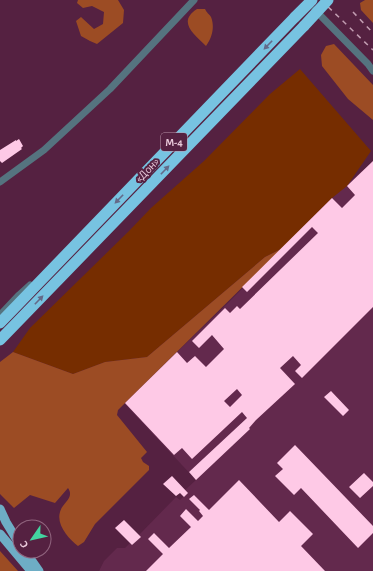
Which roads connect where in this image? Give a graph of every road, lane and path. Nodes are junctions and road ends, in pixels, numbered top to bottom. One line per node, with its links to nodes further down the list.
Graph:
1 (194, 0): 6 (street)
2 (305, 0): 5 (street)
3 (312, 0): 7 (highway, «Дон» / М-4, one-way to 7, bridge)
4 (328, 0): 12 (highway, «Дон» / М-4, one-way to 4, bridge)
5 (373, 71)
6 (0, 182)
7 (54, 267): 8 (street); 11 (highway, «Дон» / М-4)
8 (18, 295): 9 (street); 10 (street)
9 (0, 307)
10 (0, 315)
11 (0, 323)
12 (12, 328): 13 (highway, «Дон» / М-4); 14 (main road)
13 (0, 340)
14 (0, 347)
15 (0, 509): 17 (main road)
16 (0, 525): 20 (main road)
17 (12, 533)
18 (0, 534): 22 (main road)
19 (0, 539): 22 (main road)
20 (12, 539)
21 (27, 559): 22 (main road)
22 (34, 570)

